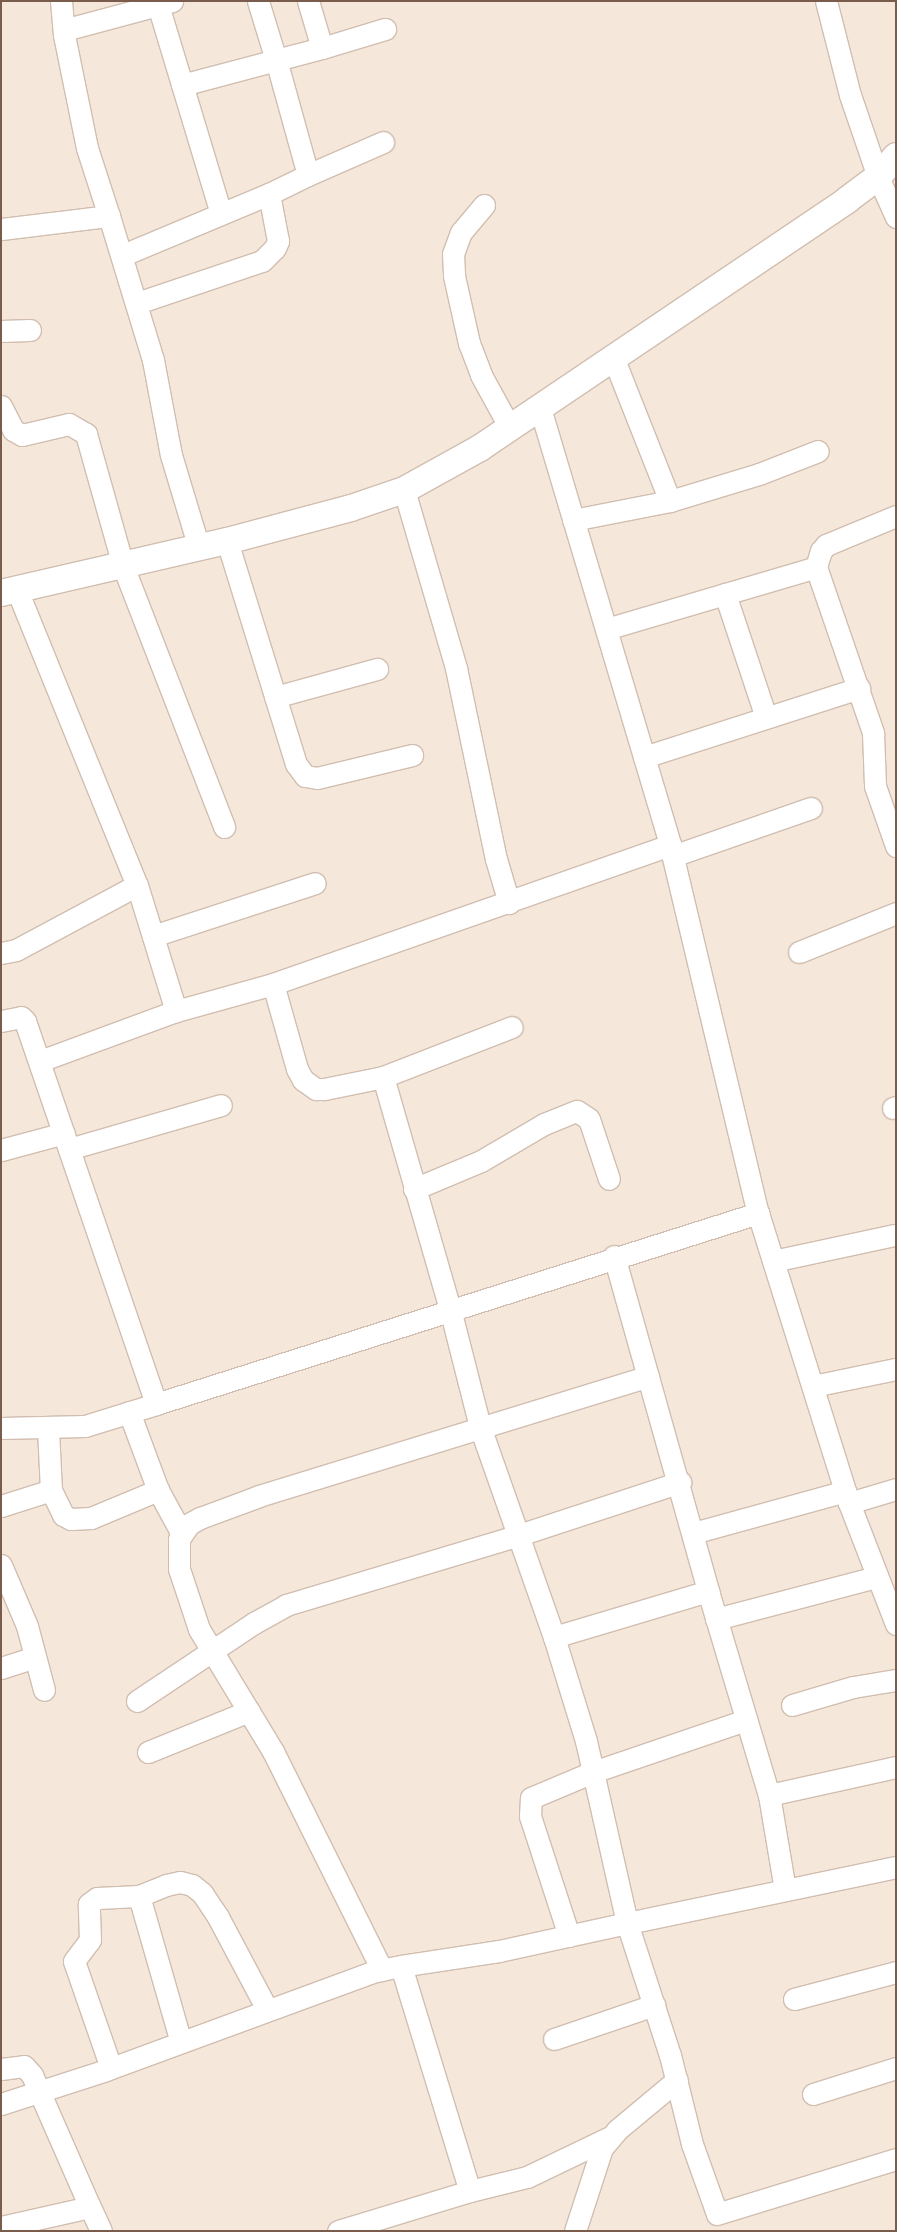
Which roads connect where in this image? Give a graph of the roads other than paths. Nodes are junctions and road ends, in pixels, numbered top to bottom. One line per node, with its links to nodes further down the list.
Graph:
1 (61, 1): 7 (street)
2 (258, 1): 9 (street)
3 (308, 1): 8 (street)
4 (826, 1): 14 (street)
5 (165, 3): 7 (street); 10 (street)
6 (385, 29): 8 (street)
7 (64, 30): 18 (street)
8 (322, 48): 9 (street)
9 (276, 60): 10 (street); 13 (street)
10 (182, 85): 17 (street)
11 (383, 142): 13 (street)
12 (896, 156): 14 (street)
13 (308, 175): 15 (street)
14 (878, 177): 19 (street); 25 (street)
15 (269, 194): 17 (street); 22 (street)
16 (484, 206): 28 (street)
17 (221, 214): 21 (street)
18 (109, 216): 20 (street); 21 (street)
19 (896, 217)
20 (1, 229)
21 (124, 255): 22 (street)
22 (137, 303): 35 (street)
23 (30, 330): 24 (street)
24 (1, 331)
25 (613, 357): 27 (street); 31 (street)
26 (1, 406): 36 (street)
27 (540, 408): 28 (street); 33 (street)
28 (510, 428): 30 (street)
29 (818, 451): 31 (street)
30 (404, 490): 34 (street); 53 (street)
31 (670, 501): 33 (street)
32 (896, 516): 37 (street)
33 (574, 520): 40 (street)
34 (226, 541): 35 (street); 43 (street)
35 (198, 548): 36 (street)
36 (124, 566): 38 (street); 48 (street)
37 (816, 567): 39 (street); 42 (street)
38 (9, 592): 52 (street)
39 (724, 594): 40 (street); 44 (street)
40 (606, 629): 46 (street)
41 (377, 670): 43 (street)
42 (859, 688): 44 (street); 49 (street)
43 (275, 697): 45 (street)
44 (766, 717): 46 (street)
45 (412, 756)
46 (644, 757): 50 (street)
47 (810, 808): 50 (street)
48 (224, 827)
49 (896, 846)
50 (672, 850): 53 (street); 69 (street)
51 (315, 883): 55 (street)
52 (137, 885): 55 (street); 57 (street)
53 (508, 903): 58 (street)
54 (896, 913): 56 (street)
55 (153, 936): 59 (street)
56 (799, 952)
57 (1, 953)
58 (273, 984): 59 (street); 63 (street)
59 (176, 1011): 62 (street)
60 (1, 1021): 62 (street)
61 (512, 1027): 63 (street)
62 (40, 1061): 65 (street)
63 (383, 1077): 68 (street)
64 (221, 1104): 65 (street)
65 (67, 1141): 66 (street); 77 (street)
66 (1, 1150)
67 (608, 1179): 68 (street)
68 (414, 1189): 73 (street)
69 (758, 1213): 71 (street); 72 (street)
70 (894, 1235): 72 (street)
71 (614, 1256): 73 (street); 75 (street)
72 (773, 1260): 76 (street)
73 (450, 1309): 77 (street); 79 (street)
74 (896, 1369): 76 (street)
75 (648, 1376): 79 (street); 82 (street)
76 (813, 1386): 86 (street)
77 (156, 1404): 78 (street)
78 (129, 1412): 81 (street); 85 (street)
79 (480, 1427): 89 (street); 90 (street)
80 (1, 1428): 81 (street)
81 (48, 1429): 84 (street)
82 (680, 1482): 88 (street); 90 (street)
83 (896, 1489): 86 (street)
84 (51, 1490): 85 (street); 87 (street)
85 (158, 1490): 89 (street)
86 (847, 1497): 88 (street); 92 (street)
87 (1, 1506)
88 (693, 1533): 93 (street)
89 (182, 1534): 97 (street)
90 (516, 1536): 96 (street); 97 (street)
91 (1, 1566): 98 (street)
92 (876, 1577): 94 (street); 95 (street)
93 (708, 1591): 95 (street); 96 (street)
94 (894, 1616)
95 (716, 1618): 105 (street)
96 (554, 1637): 108 (street)
97 (212, 1650): 102 (street); 104 (street)
98 (34, 1657): 99 (street); 101 (street)
99 (1, 1668)
100 (896, 1680): 103 (street)
101 (44, 1690)
102 (137, 1701)
103 (792, 1705)
104 (249, 1711): 106 (street); 115 (street)
105 (746, 1720): 108 (street); 109 (street)
106 (148, 1752)
107 (896, 1768): 109 (street)
108 (593, 1772): 113 (street); 114 (street)
109 (769, 1796): 111 (street)
110 (895, 1872): 111 (street)
111 (785, 1890): 113 (street)
112 (139, 1896): 119 (street); 121 (street); 122 (street)
113 (627, 1923): 114 (street); 118 (street)
114 (569, 1936): 115 (street)
115 (391, 1968): 119 (street); 131 (street)
116 (896, 1972): 117 (street)
117 (794, 1999)
118 (654, 2005): 120 (street); 125 (street)
119 (267, 2009): 121 (street)
120 (554, 2039)
121 (181, 2042): 122 (street)
122 (112, 2068): 126 (street)
123 (896, 2068): 127 (street)
124 (1, 2069): 126 (street)
125 (677, 2080): 129 (street); 133 (street)
126 (41, 2092): 128 (street); 132 (street)
127 (813, 2094)
128 (1, 2104)
129 (608, 2138): 131 (street); 138 (street)
130 (896, 2159): 133 (street)
131 (470, 2191): 137 (street)
132 (90, 2207): 134 (street); 136 (street)
133 (718, 2223)
134 (41, 2224): 135 (street)
135 (1, 2227)
136 (101, 2231)
137 (338, 2231)
138 (576, 2231)

